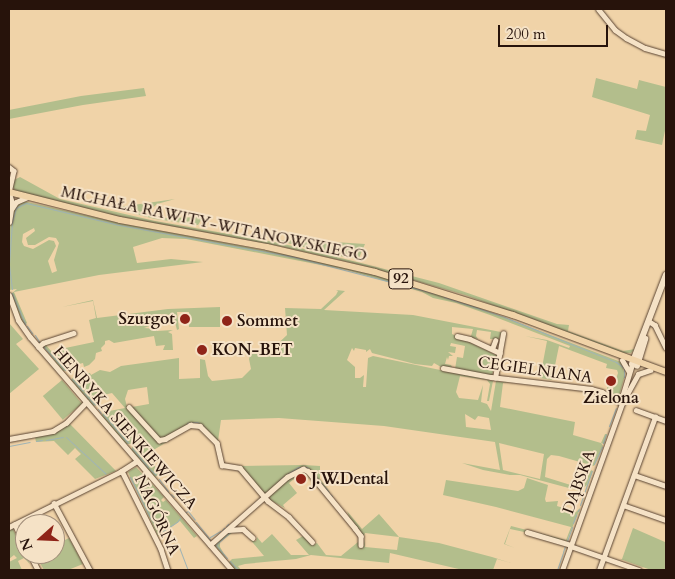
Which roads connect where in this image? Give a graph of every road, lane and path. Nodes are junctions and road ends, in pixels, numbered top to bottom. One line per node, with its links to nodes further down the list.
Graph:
1 (598, 9): 2 (street)
2 (666, 54)
3 (9, 167): 4 (street)
4 (9, 193): 5 (main road, MICHAŁA RAWITY-WITANOWSKIEGO / 92); 6 (street)
5 (27, 197): 6 (street); 21 (main road, MICHAŁA RAWITY-WITANOWSKIEGO / 92)
6 (11, 208): 7 (street)
7 (9, 222)
8 (666, 275): 10 (main road, DĄBSKA)
9 (9, 295): 16 (street, HENRYKA SIENKIEWICZA)
10 (650, 322): 11 (main road, DĄBSKA); 17 (street)
11 (647, 330): 19 (main road, DĄBSKA); 22 (main road, DĄBSKA)
12 (73, 334): 16 (street)
13 (504, 334): 20 (street)
14 (457, 336): 18 (street)
15 (495, 341): 18 (street)
16 (38, 347): 30 (street, HENRYKA SIENKIEWICZA)
17 (666, 348)
18 (492, 349): 20 (street)
19 (638, 349): 21 (main road); 22 (main road, DĄBSKA)
20 (500, 353): 28 (street)
21 (623, 358): 22 (main road, MICHAŁA RAWITY-WITANOWSKIEGO / 92); 25 (street)
22 (635, 363): 24 (main road, MICHAŁA RAWITY-WITANOWSKIEGO / 92); 25 (street, DĄBSKA); 26 (main road, MICHAŁA RAWITY-WITANOWSKIEGO / 92); 29 (street, DĄBSKA)
23 (443, 368): 28 (street, CEGIELNIANA)
24 (650, 370): 27 (main road, MICHAŁA RAWITY-WITANOWSKIEGO / 92); 29 (street, DĄBSKA)
25 (629, 372): 31 (street, DĄBSKA)
26 (666, 372)
27 (666, 376)
28 (495, 378): 31 (street, CEGIELNIANA)
29 (628, 391): 31 (street, DĄBSKA)
30 (86, 402): 36 (street); 37 (street, HENRYKA SIENKIEWICZA)
31 (622, 403): 54 (street, DĄBSKA)
32 (129, 407): 41 (street)
33 (636, 410): 34 (street)
34 (654, 417): 35 (street); 39 (street)
35 (666, 421)
36 (9, 439)
37 (137, 461): 38 (street, NAGÓRNA); 52 (street, HENRYKA SIENKIEWICZA)
38 (122, 471): 42 (street, NAGÓRNA); 57 (street, NAGÓRNA)
39 (634, 474): 40 (street); 43 (street)
40 (666, 486)
41 (267, 499): 48 (street); 51 (street); 53 (street)
42 (54, 504): 44 (street, NAGÓRNA); 56 (street)
43 (623, 505): 45 (street); 55 (street)
44 (34, 514)
45 (666, 520)
46 (15, 524): 47 (street, NAGÓRNA)
47 (9, 527)
48 (227, 530): 50 (street); 52 (street)
49 (527, 532): 54 (street)
50 (253, 538)
51 (312, 542)
52 (210, 544): 58 (street, HENRYKA SIENKIEWICZA)
53 (361, 545)
54 (571, 545): 55 (street); 59 (street, DĄBSKA)
55 (604, 558): 60 (street); 61 (street)
56 (90, 570)
57 (168, 570)
58 (232, 570)
59 (562, 570)
60 (599, 570)
61 (639, 570)

